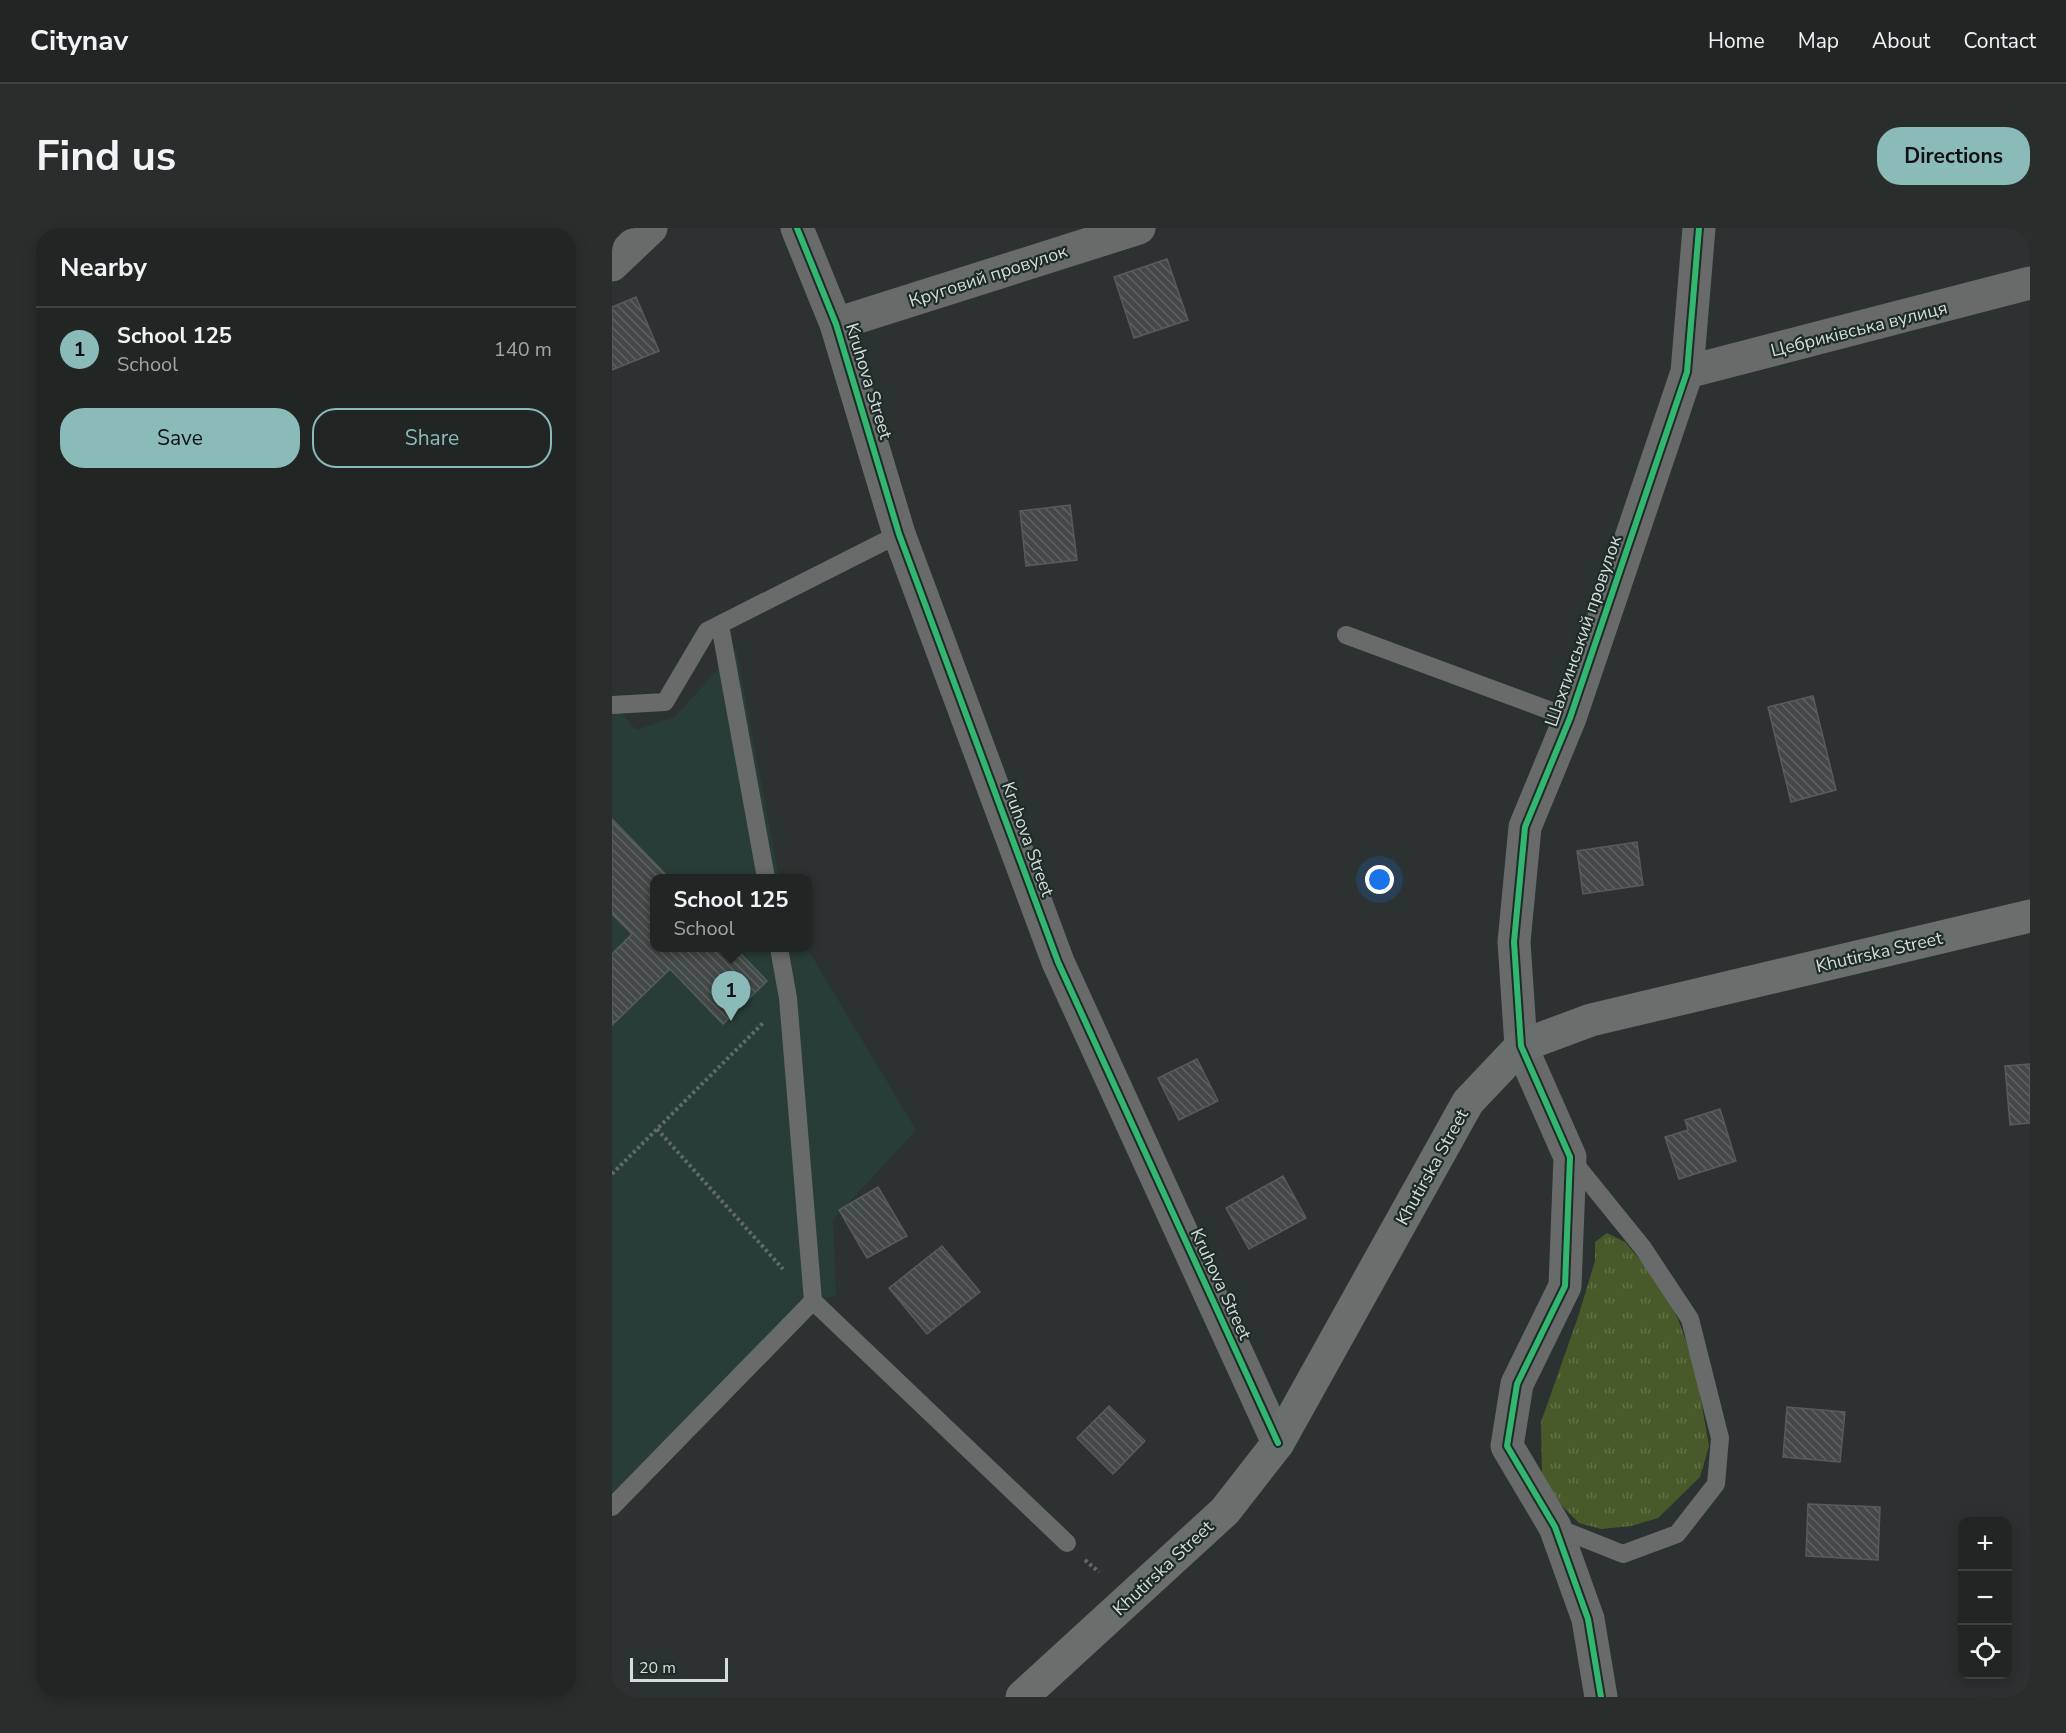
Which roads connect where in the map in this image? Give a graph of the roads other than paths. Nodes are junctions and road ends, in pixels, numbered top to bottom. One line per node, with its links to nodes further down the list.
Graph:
1 (651, 228): 5 (street)
2 (797, 228): 7 (street, Kruhova Street)
3 (1139, 228): 7 (street, Круговий провулок)
4 (1699, 228): 8 (street, Шахтинський провулок)
5 (612, 265)
6 (2030, 284): 8 (street, Цебриківська вулиця)
7 (836, 324): 9 (street, Kruhova Street)
8 (1688, 372): 13 (street, Шахтинський провулок)
9 (899, 534): 10 (lane); 20 (street, Kruhova Street)
10 (720, 625): 12 (lane); 14 (lane)
11 (1346, 635): 13 (lane)
12 (612, 705)
13 (1570, 718): 17 (street, Шахтинський провулок)
14 (765, 874)
15 (2030, 916): 17 (main road, Khutirska Street)
16 (780, 952): 19 (lane)
17 (1521, 1046): 18 (street, Шахтинський провулок); 20 (main road, Khutirska Street)
18 (1570, 1157): 22 (street); 22 (lane)
19 (813, 1301): 21 (lane); 23 (lane)
20 (1278, 1443): 24 (main road, Khutirska Street)
21 (612, 1507)
22 (1555, 1527): 25 (street)
23 (1067, 1543)
24 (1022, 1697)
25 (1601, 1697)

